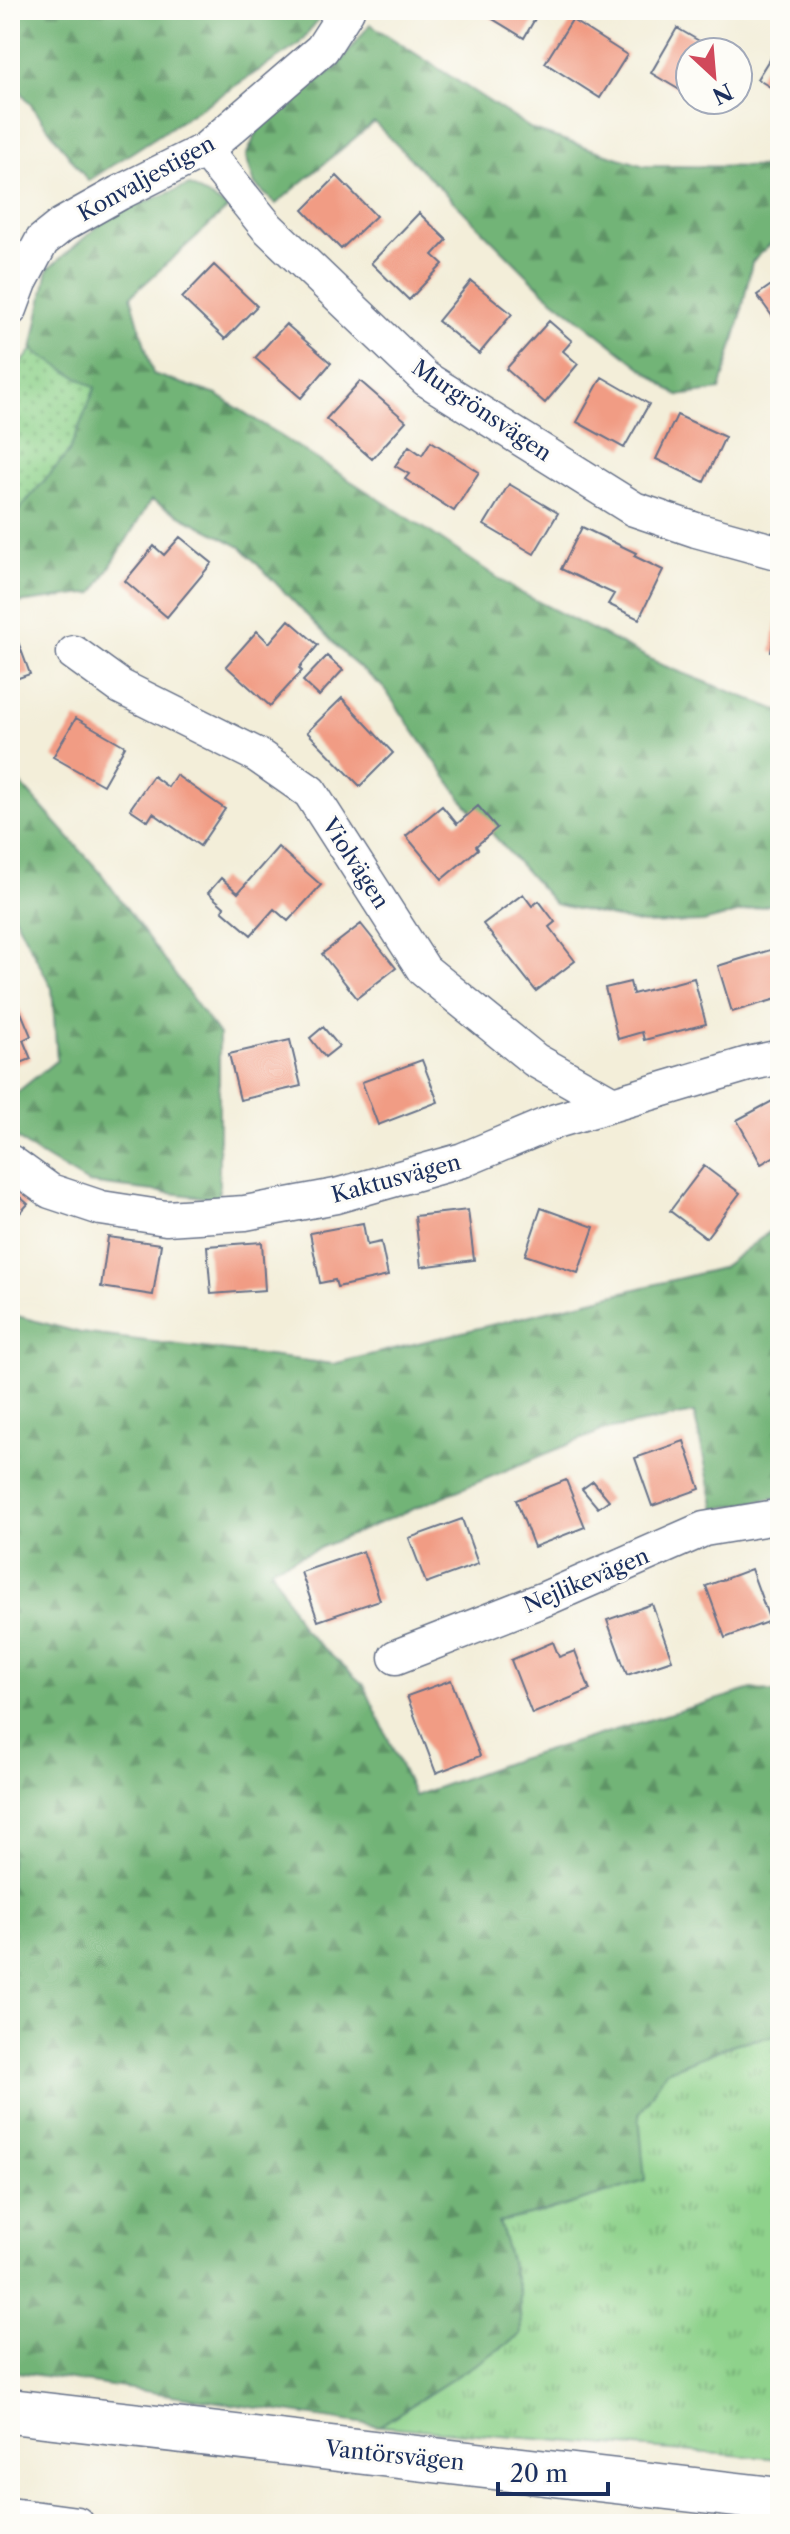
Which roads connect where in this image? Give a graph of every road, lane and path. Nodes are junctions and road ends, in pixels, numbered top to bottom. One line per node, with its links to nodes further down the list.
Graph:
1 (347, 10): 2 (street, Konvaljestigen)
2 (205, 150): 3 (street, Konvaljestigen); 5 (street, Murgrönsvägen)
3 (26, 240): 4 (street, Konvaljestigen)
4 (10, 309)
5 (780, 553)
6 (74, 653): 8 (street, Violvägen)
7 (780, 1057): 8 (street, Kaktusvägen)
8 (613, 1104): 9 (street, Kaktusvägen)
9 (10, 1162)
10 (780, 1520): 11 (street, Nejlikevägen)
11 (396, 1657)
12 (10, 2411): 13 (street, Vantörsvägen)
13 (780, 2500)
14 (10, 2515): 15 (street)
15 (77, 2524)

